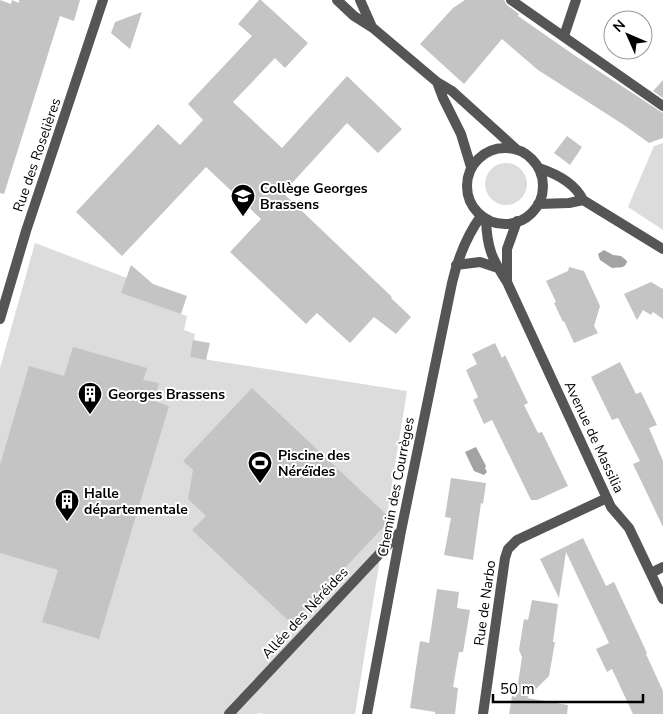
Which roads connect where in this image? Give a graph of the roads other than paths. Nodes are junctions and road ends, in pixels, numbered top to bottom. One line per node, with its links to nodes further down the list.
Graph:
1 (103, 0): 21 (street, Rue des Roselières)
2 (336, 0): 6 (street)
3 (360, 0): 6 (street)
4 (511, 0): 7 (street)
5 (576, 0): 7 (street)
6 (372, 28): 8 (street)
7 (564, 36): 9 (street)
8 (437, 82): 10 (street); 11 (street)
9 (663, 106)
10 (517, 149): 11 (street); 12 (street)
11 (471, 167): 15 (street)
12 (539, 168): 13 (street); 14 (street)
13 (584, 200): 14 (street); 17 (street)
14 (538, 204): 16 (street)
15 (484, 218): 16 (street); 18 (street, Chemin des Courrèges); 19 (street, Avenue de Massilia)
16 (518, 222): 20 (street, Avenue de Massilia)
17 (663, 249)
18 (456, 265): 19 (street); 23 (street, Chemin des Courrèges)
19 (498, 268): 20 (street, Avenue de Massilia)
20 (507, 282): 22 (street, Avenue de Massilia)
21 (0, 319)
22 (608, 498): 25 (street, Avenue de Massilia); 29 (street, Rue de Narbo)
23 (401, 531): 27 (street, Allée des Néréides); 28 (street, Chemin des Courrèges)
24 (663, 567): 25 (street)
25 (651, 573): 26 (street, Avenue de Massilia)
26 (663, 599)
27 (229, 714)
28 (367, 714)
29 (483, 714)

